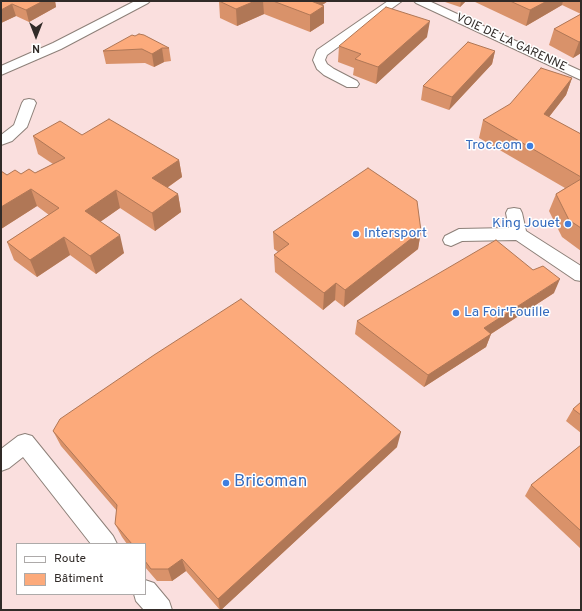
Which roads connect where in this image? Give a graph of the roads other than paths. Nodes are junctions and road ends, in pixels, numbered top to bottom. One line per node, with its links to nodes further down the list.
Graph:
1 (144, 1): 4 (street)
2 (396, 1): 6 (street)
3 (420, 1): 5 (street, VOIE DE LA GARENNE)
4 (1, 71)
5 (581, 76)
6 (352, 84)
7 (29, 103): 8 (street)
8 (1, 141)
9 (514, 214): 10 (street)
10 (519, 234): 11 (street); 12 (street)
11 (451, 240)
12 (581, 275)
13 (1, 461): 14 (street)
14 (104, 543)
15 (146, 593): 16 (street)
16 (160, 610)

